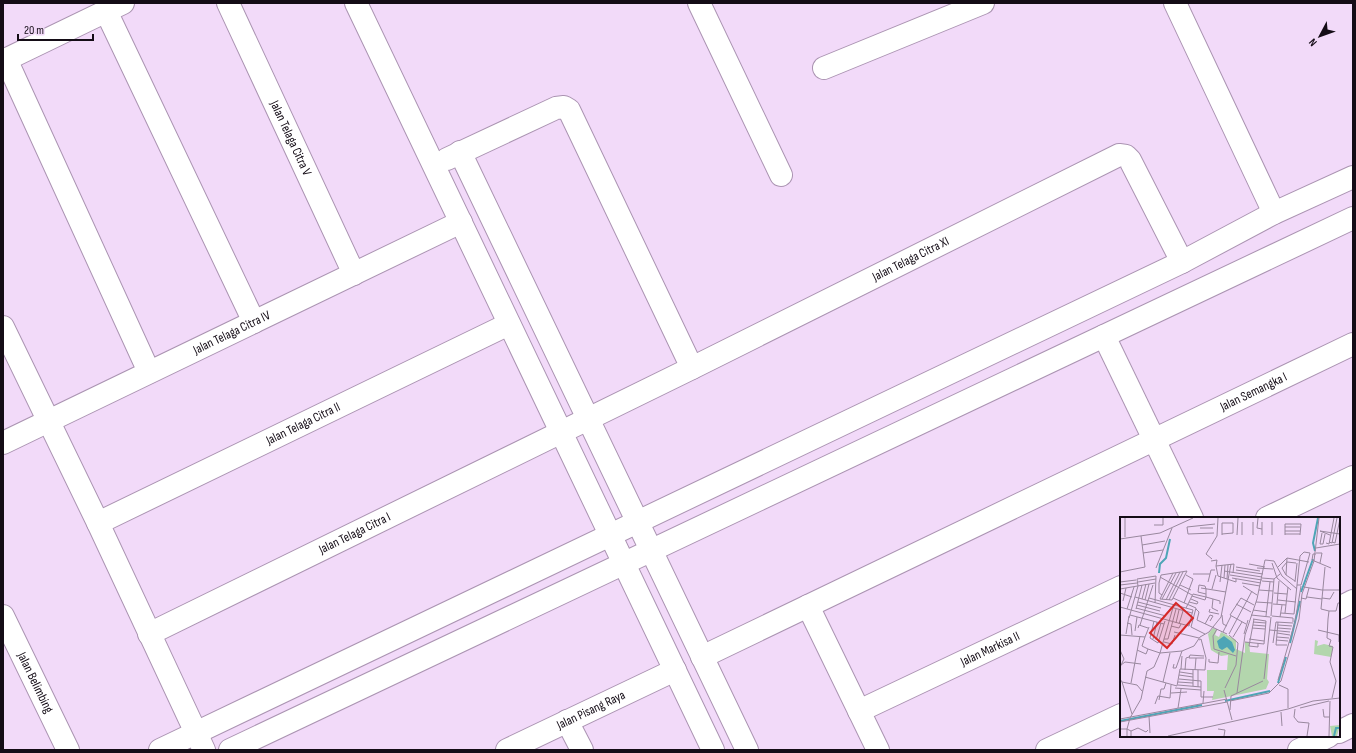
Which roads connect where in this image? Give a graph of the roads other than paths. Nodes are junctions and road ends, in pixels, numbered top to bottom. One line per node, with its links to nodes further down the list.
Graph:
1 (228, 3): 17 (street, Jalan Telaga Citra V)
2 (356, 3): 10 (street)
3 (699, 3): 11 (street)
4 (983, 3): 8 (street)
5 (1175, 3): 13 (street)
6 (115, 7): 7 (street); 18 (street)
7 (5, 60): 24 (street)
8 (824, 68)
9 (460, 152): 10 (street); 23 (street); 25 (street)
10 (433, 165): 15 (street)
11 (781, 175)
12 (1353, 177): 13 (street)
13 (1274, 213): 16 (street)
14 (1353, 218): 21 (street)
15 (461, 222): 17 (street, Jalan Telaga Citra IV); 19 (street)
16 (1182, 262): 23 (street, Jalan Telaga Citra XI); 33 (street)
17 (354, 274): 18 (street, Jalan Telaga Citra IV)
18 (254, 322): 24 (street, Jalan Telaga Citra IV)
19 (509, 324): 27 (street); 34 (street, Jalan Telaga Citra II)
20 (3, 327): 26 (street)
21 (1104, 336): 28 (street); 36 (street)
22 (1353, 344): 28 (street, Jalan Semangka I)
23 (692, 368): 25 (street, Jalan Telaga Citra XI)
24 (149, 372): 26 (street, Jalan Telaga Citra IV)
25 (588, 419): 27 (street, Jalan Telaga Citra I); 33 (street)
26 (48, 422): 29 (street, Jalan Telaga Citra IV); 34 (street)
27 (561, 432): 35 (street); 43 (street, Jalan Telaga Citra I)
28 (1154, 440): 31 (street); 40 (street, Jalan Semangka I)
29 (3, 443)
30 (1353, 477): 32 (street)
31 (1192, 517)
32 (1269, 517)
33 (638, 522): 35 (street); 36 (street)
34 (98, 523): 43 (street)
35 (610, 535): 37 (street); 52 (street)
36 (651, 550): 37 (street); 44 (street)
37 (624, 564): 45 (street); 56 (street)
38 (1120, 587): 46 (street, Jalan Markisa II)
39 (1353, 601): 41 (street)
40 (808, 606): 44 (street, Jalan Semangka I); 46 (street)
41 (1340, 608)
42 (3, 616): 54 (street, Jalan Belimbing)
43 (149, 634): 52 (street)
44 (702, 657): 60 (street)
45 (674, 670): 48 (street, Jalan Pisang Raya); 59 (street)
46 (859, 712): 61 (street)
47 (1120, 715): 62 (street)
48 (567, 721): 57 (street, Jalan Pisang Raya); 58 (street)
49 (1353, 725): 50 (street)
50 (1340, 732)
51 (1326, 737): 53 (street)
52 (200, 741): 55 (street)
53 (1300, 745)
54 (68, 750)
55 (160, 750)
56 (230, 750)
57 (507, 750)
58 (582, 750)
59 (713, 750)
60 (747, 750)
61 (878, 750)
62 (1048, 750)

